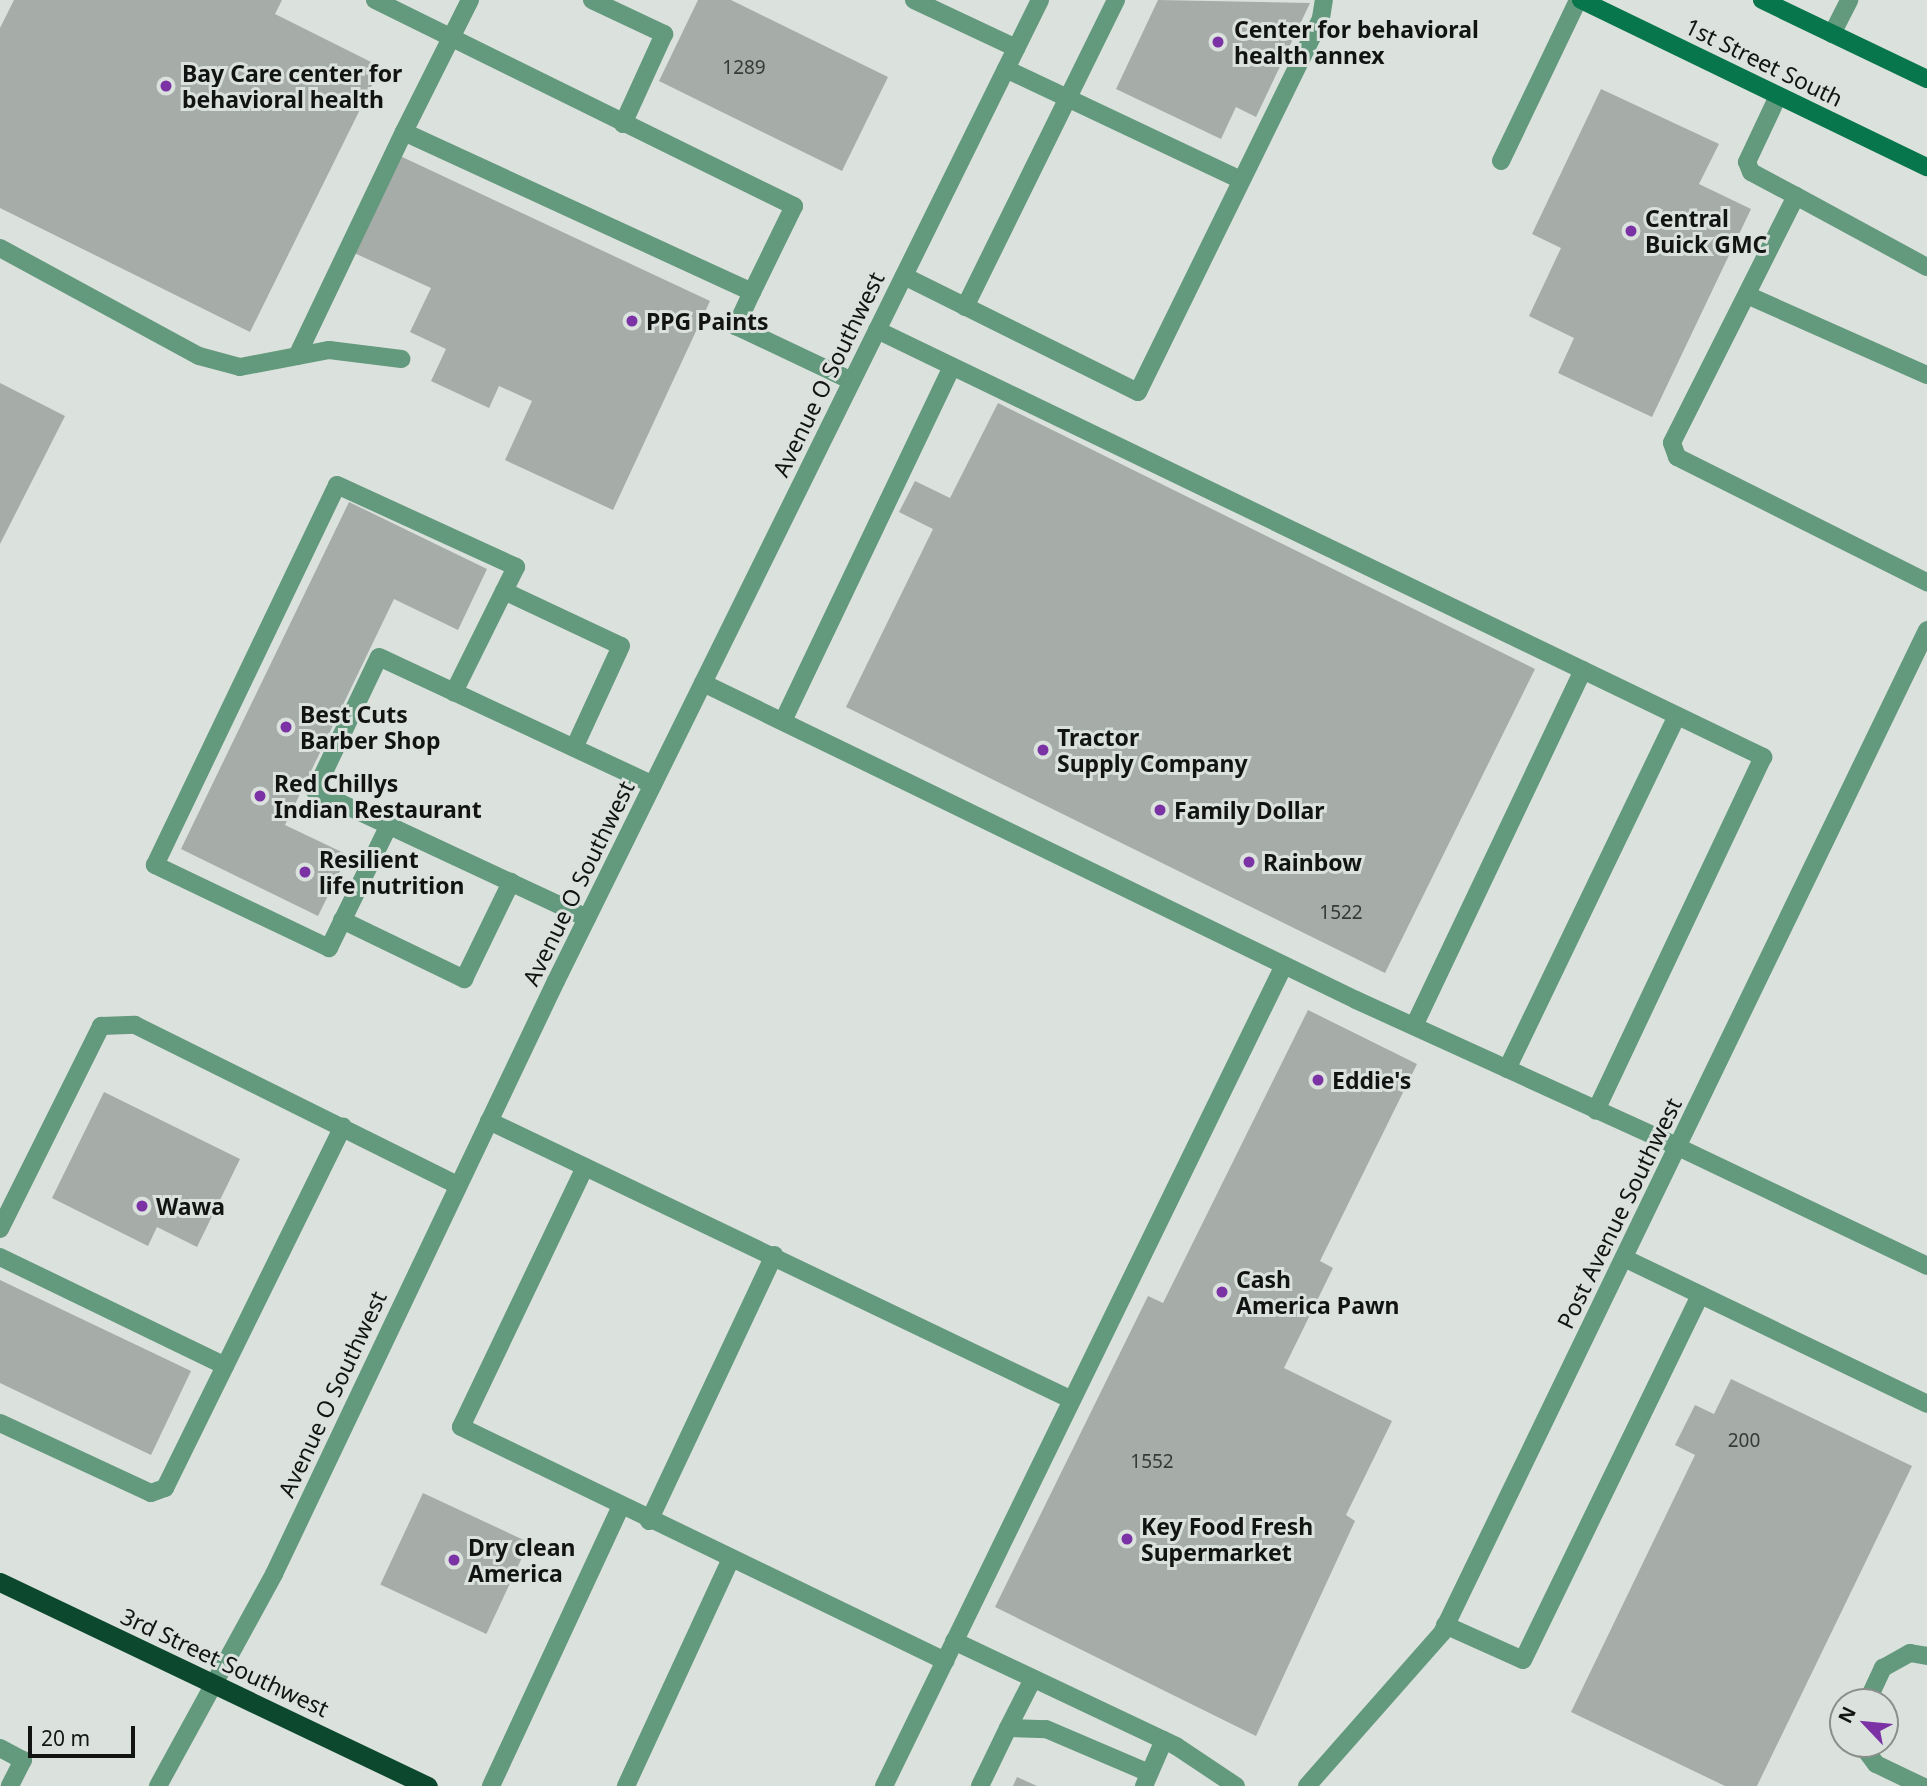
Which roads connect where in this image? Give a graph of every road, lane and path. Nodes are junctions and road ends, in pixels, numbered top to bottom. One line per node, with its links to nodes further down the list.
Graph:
1 (375, 0): 12 (street)
2 (470, 0): 12 (street)
3 (593, 0): 18 (street)
4 (914, 0): 13 (street)
5 (1040, 0): 13 (street, Avenue O Southwest)
6 (1116, 0): 17 (street)
7 (1324, 0): 22 (street)
8 (1579, 0): 16 (main road, 1st Street South); 20 (street)
9 (1762, 0): 11 (main road)
10 (1849, 0): 11 (street)
11 (1832, 34): 15 (main road)
12 (451, 39): 18 (street); 19 (street)
13 (1016, 48): 14 (street, Avenue O Southwest)
14 (1006, 69): 17 (street); 26 (street, Avenue O Southwest)
15 (1927, 79)
16 (1778, 96): 21 (main road, 1st Street South); 23 (street)
17 (1068, 98): 22 (street); 29 (street)
18 (623, 124): 27 (street)
19 (404, 132): 27 (street); 31 (street)
20 (1501, 160)
21 (1927, 167)
22 (1241, 180): 29 (street)
23 (1796, 196): 25 (street); 28 (street)
24 (0, 248): 31 (street)
25 (1927, 267)
26 (904, 275): 29 (street); 30 (street, Avenue O Southwest)
27 (752, 292): 35 (street)
28 (1747, 295): 34 (street); 36 (street)
29 (965, 307)
30 (877, 330): 33 (street); 35 (street, Avenue O Southwest)
31 (297, 356): 32 (street)
32 (401, 359)
33 (953, 367): 39 (street); 43 (street)
34 (1927, 375)
35 (852, 380): 40 (street, Avenue O Southwest)
36 (1927, 582)
37 (504, 591): 41 (street); 44 (street); 49 (street)
38 (1927, 630): 56 (street, Post Avenue Southwest)
39 (1583, 670): 42 (street); 51 (street)
40 (703, 682): 43 (street); 45 (street, Avenue O Southwest)
41 (454, 692): 44 (street); 46 (street)
42 (1677, 716): 52 (street); 53 (street)
43 (783, 721): 50 (street)
44 (573, 748): 45 (street)
45 (653, 785): 48 (street, Avenue O Southwest)
46 (388, 825): 47 (street); 49 (street)
47 (511, 882): 48 (street); 49 (street)
48 (587, 918): 54 (street, Avenue O Southwest)
49 (342, 920)
50 (1284, 965): 51 (street); 66 (street)
51 (1414, 1026): 52 (street)
52 (1507, 1069): 53 (street)
53 (1596, 1110): 56 (street)
54 (489, 1121): 57 (street); 58 (street, Avenue O Southwest)
55 (343, 1126): 58 (street); 59 (street); 65 (street)
56 (1678, 1147): 62 (street, Post Avenue Southwest); 63 (street)
57 (585, 1167): 60 (street); 69 (street)
58 (458, 1185): 78 (street, Avenue O Southwest)
59 (0, 1228)
60 (774, 1255): 66 (street); 70 (street)
61 (0, 1257): 65 (street)
62 (1624, 1258): 64 (street); 73 (street, Post Avenue Southwest)
63 (1927, 1266)
64 (1700, 1295): 67 (street); 73 (street)
65 (225, 1366): 68 (street)
66 (1072, 1400): 74 (street)
67 (1927, 1404)
68 (0, 1423)
69 (621, 1506): 70 (street); 88 (street)
70 (649, 1521): 71 (street)
71 (731, 1559): 76 (street); 89 (street)
72 (0, 1582): 78 (highway, 3rd Street Southwest)
73 (1445, 1625): 93 (street, Post Avenue Southwest)
74 (954, 1642): 76 (street); 77 (street)
75 (1927, 1656): 79 (street)
76 (945, 1661): 90 (street)
77 (1033, 1679): 80 (street); 81 (street)
78 (215, 1684): 86 (street, Avenue O Southwest); 87 (highway, 3rd Street Southwest)
79 (1874, 1688)
80 (1008, 1728): 84 (street); 91 (street)
81 (1164, 1740): 84 (street); 92 (street)
82 (0, 1748): 85 (street)
83 (1872, 1758): 94 (street)
84 (1146, 1780)
85 (10, 1786)
86 (158, 1786)
87 (428, 1786)
88 (491, 1786)
89 (626, 1786)
90 (884, 1786)
91 (980, 1786)
92 (1236, 1786)
93 (1307, 1786)
94 (1922, 1786)

